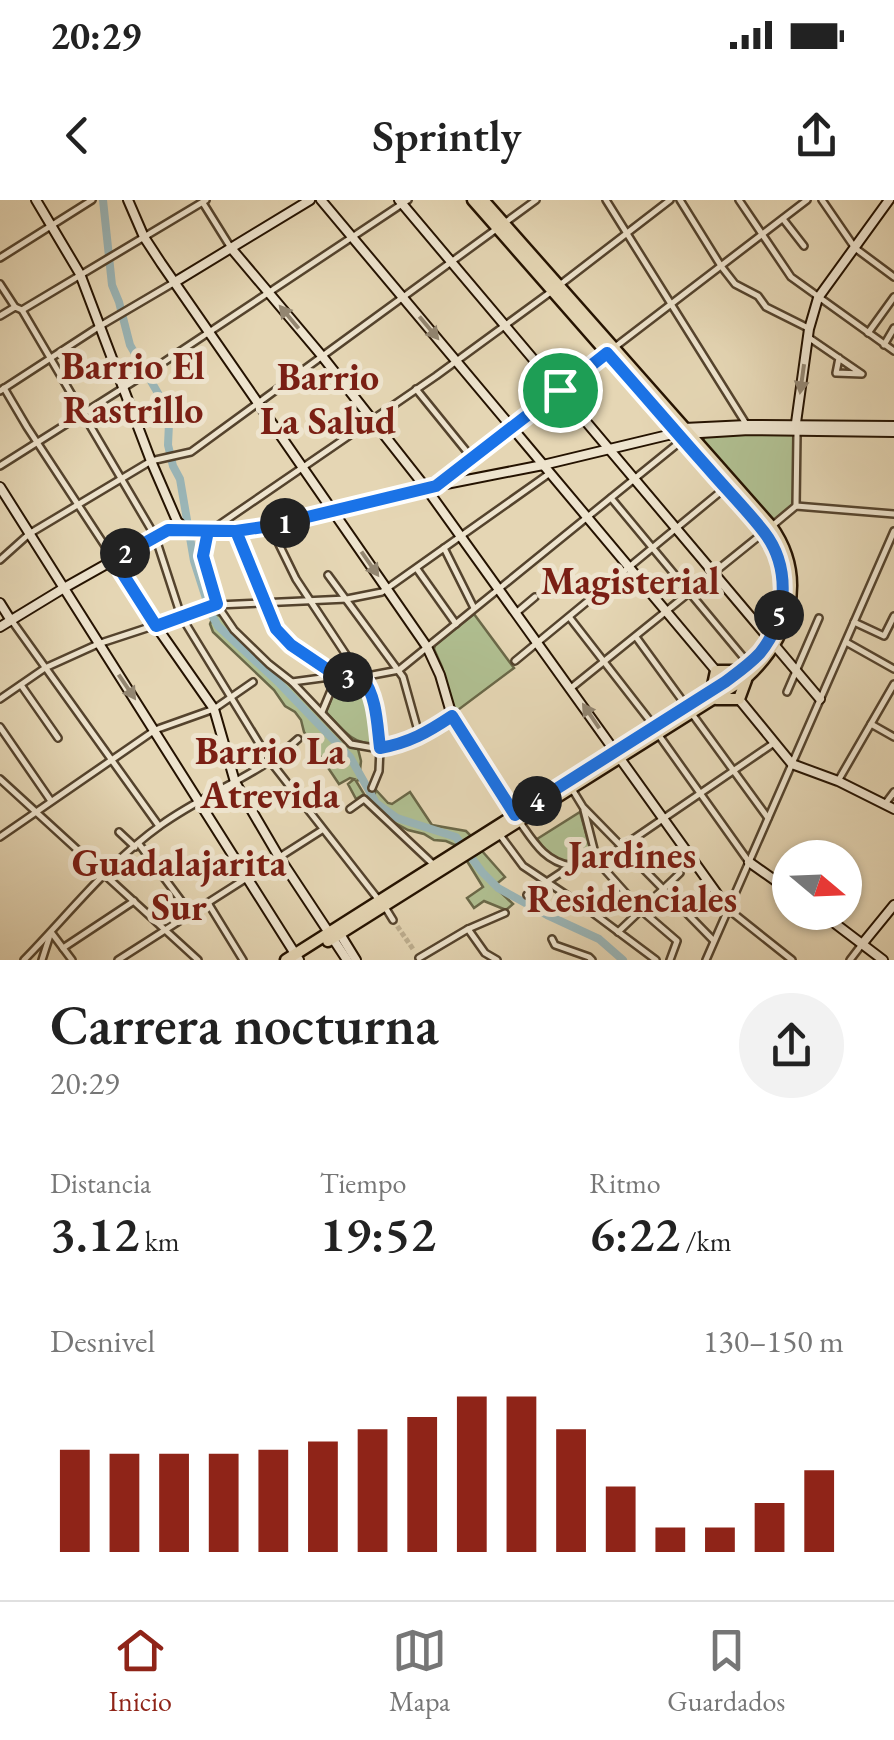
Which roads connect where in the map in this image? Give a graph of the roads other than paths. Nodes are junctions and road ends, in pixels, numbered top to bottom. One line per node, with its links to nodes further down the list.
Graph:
1 (36, 200): 19 (street)
2 (128, 200): 23 (street)
3 (310, 200): 26 (street)
4 (322, 200): 24 (street)
5 (473, 200): 20 (main road)
6 (484, 200): 20 (main road)
7 (536, 200): 20 (street)
8 (606, 200): 21 (street)
9 (670, 200): 21 (street)
10 (680, 200): 30 (street)
11 (739, 200): 22 (street)
12 (807, 200): 18 (street)
13 (822, 200): 27 (street)
14 (889, 200): 27 (street)
15 (203, 201): 23 (street); 26 (street)
16 (403, 201): 24 (street); 29 (street)
17 (90, 202): 19 (street)
18 (783, 219): 22 (street); 25 (street)
19 (52, 226): 28 (street); 31 (street)
20 (500, 226): 29 (street); 35 (main road)
21 (627, 234): 35 (street); 40 (street)
22 (762, 234): 30 (street); 39 (street)
23 (144, 237): 31 (street); 33 (street)
24 (352, 237): 36 (street); 38 (street)
25 (804, 246)
26 (230, 248): 33 (street); 36 (street)
27 (855, 248): 32 (street); 39 (street)
28 (0, 258)
29 (451, 262): 38 (street); 44 (street)
30 (721, 266): 40 (street); 47 (street)
31 (80, 274): 41 (street); 43 (street)
32 (894, 277)
33 (175, 282): 43 (street); 46 (street)
34 (0, 284): 41 (street)
35 (556, 288): 44 (street); 50 (main road)
36 (268, 292): 46 (street); 52 (street, one-way to 36)
37 (894, 297): 48 (street)
38 (403, 298): 52 (street); 55 (street, one-way to 55)
39 (818, 298): 47 (street); 48 (street)
40 (671, 304): 50 (street); 64 (street)
41 (18, 308): 42 (street); 53 (street)
42 (0, 316)
43 (100, 326): 53 (street); 56 (street)
44 (505, 326): 55 (street); 59 (street)
45 (894, 328): 49 (street)
46 (209, 332): 56 (street); 60 (street)
47 (809, 333): 54 (street); 65 (street, one-way to 65)
48 (868, 333): 49 (street)
49 (884, 344): 51 (street)
50 (610, 351): 59 (street); 68 (main road)
51 (894, 352)
52 (322, 356): 60 (street); 62 (street)
53 (49, 358): 57 (street); 61 (street)
54 (839, 358): 54 (street)
55 (456, 361): 58 (street); 63 (street)
56 (124, 386): 61 (street); 73 (street)
57 (2, 387): 69 (street)
58 (416, 389): 62 (street); 72 (street)
59 (560, 390): 63 (street); 71 (street)
60 (257, 402): 73 (street); 76 (street)
61 (84, 413): 69 (street); 78 (street)
62 (372, 418): 76 (street); 82 (street)
63 (512, 427): 72 (street); 74 (street)
64 (748, 427): 65 (street); 67 (street); 68 (street)
65 (796, 429): 66 (street); 85 (street)
66 (894, 429)
67 (707, 432): 68 (street); 70 (street)
68 (680, 433): 70 (main road); 71 (street); 79 (street); 80 (main road)
69 (37, 444): 75 (street); 84 (street)
70 (701, 448): 80 (main road)
71 (609, 449): 74 (street); 79 (street)
72 (472, 458): 82 (street)
73 (152, 461): 78 (street); 89 (street)
74 (543, 464): 77 (street); 82 (street)
75 (0, 466)
76 (303, 466): 86 (street); 95 (street)
77 (550, 473): 88 (street); 100 (street)
78 (122, 478): 84 (street); 99 (street)
79 (634, 479): 83 (street); 91 (street)
80 (729, 485): 91 (street); 92 (main road)
81 (0, 487): 98 (street)
82 (431, 487): 86 (street); 100 (street)
83 (611, 498): 88 (street); 102 (street)
84 (77, 505): 98 (street); 104 (street)
85 (796, 506): 87 (street); 92 (street)
86 (334, 511): 90 (street); 110 (street, one-way to 110)
87 (894, 514)
88 (587, 517): 106 (street); 111 (street)
89 (177, 521): 93 (street); 94 (street)
90 (270, 526): 96 (street); 115 (street)
91 (676, 528): 102 (street); 107 (street)
92 (768, 529): 107 (street); 132 (main road)
93 (168, 530): 94 (street); 99 (street)
94 (185, 530): 95 (street)
95 (207, 531): 96 (street); 117 (street)
96 (236, 531): 118 (street)
97 (894, 531): 127 (street)
98 (29, 534): 103 (street); 109 (street)
99 (155, 536): 104 (street); 122 (street)
100 (462, 536): 101 (street); 111 (street)
101 (444, 548): 105 (street); 119 (street)
102 (653, 548): 106 (street); 112 (street)
103 (0, 560)
104 (114, 560): 109 (street); 129 (street)
105 (417, 568): 110 (street); 128 (street)
106 (629, 568): 120 (street); 124 (street)
107 (714, 574): 112 (street); 132 (street)
108 (328, 575): 114 (street)
109 (64, 588): 126 (street); 134 (street)
110 (388, 589): 114 (street); 136 (street)
111 (498, 589): 119 (street); 121 (street)
112 (688, 593): 120 (street); 144 (street)
113 (535, 597): 121 (street)
114 (347, 598): 115 (street); 141 (street)
115 (312, 601): 118 (street); 146 (street)
116 (0, 603): 126 (street)
117 (217, 604): 118 (street); 122 (street); 148 (street)
118 (264, 604): 145 (street)
119 (474, 609): 128 (street)
120 (666, 612): 131 (street); 143 (street)
121 (516, 613): 135 (street)
122 (181, 616): 129 (street); 156 (street)
123 (894, 616): 127 (street)
124 (569, 618): 135 (street); 138 (street)
125 (818, 618): 142 (street)
126 (10, 619): 130 (street); 139 (street)
127 (854, 622): 133 (street)
128 (456, 624): 136 (street)
129 (156, 626): 134 (street); 160 (street)
130 (0, 627)
131 (636, 636): 138 (street); 161 (street)
132 (772, 642): 142 (street); 144 (main road)
133 (846, 642): 140 (street); 159 (street)
134 (98, 644): 139 (street); 166 (street, one-way to 166)
135 (538, 644): 137 (street); 152 (street)
136 (427, 647): 141 (street); 163 (street)
137 (515, 660)
138 (604, 662): 152 (street); 167 (street)
139 (44, 668): 150 (street); 175 (street)
140 (894, 669)
141 (399, 670): 146 (street); 170 (street)
142 (796, 670): 153 (street); 159 (street)
143 (716, 671): 144 (main road); 151 (street); 154 (main road)
144 (744, 671): 151 (main road); 158 (main road)
145 (337, 676): 146 (street); 148 (street); 162 (street)
146 (362, 677): 173 (street)
147 (252, 682): 156 (street)
148 (292, 682): 162 (street)
149 (894, 684): 155 (street)
150 (21, 685): 157 (street); 169 (street)
151 (728, 685): 154 (main road); 158 (street)
152 (571, 688): 174 (street, one-way to 152)
153 (787, 692)
154 (713, 694): 158 (main road); 161 (main road)
155 (891, 695): 164 (street)
156 (230, 697): 160 (street); 176 (street)
157 (0, 699)
158 (739, 699): 172 (street)
159 (820, 699): 177 (street)
160 (214, 708): 166 (street); 180 (street)
161 (689, 709): 167 (main road); 178 (street)
162 (322, 713): 173 (street)
163 (452, 716): 170 (street); 193 (street)
164 (871, 724): 168 (street); 181 (street)
165 (0, 726): 187 (street)
166 (156, 730): 175 (street); 186 (street)
167 (656, 730): 174 (main road); 185 (street)
168 (894, 737)
169 (58, 738)
170 (420, 738): 173 (street)
171 (298, 739): 176 (street)
172 (774, 743): 177 (street); 178 (street)
173 (380, 748): 182 (street)
174 (617, 755): 183 (main road); 193 (main road); 194 (street)
175 (110, 761): 187 (street); 196 (street)
176 (270, 761): 180 (street); 197 (street)
177 (792, 764): 181 (street); 195 (street)
178 (734, 771): 185 (street); 195 (street)
179 (0, 779): 192 (street)
180 (235, 782): 186 (street); 204 (street)
181 (838, 782): 188 (street)
182 (372, 788)
183 (572, 789): 189 (street); 193 (main road)
184 (894, 792): 188 (street)
185 (700, 794): 194 (street); 206 (street)
186 (198, 800): 196 (street); 211 (street)
187 (51, 801): 192 (street)
188 (885, 804): 191 (street)
189 (583, 807): 202 (street); 205 (street)
190 (350, 808): 207 (street)
191 (894, 809)
192 (36, 812): 200 (street); 210 (street)
193 (517, 818): 198 (main road); 208 (street)
194 (664, 818): 202 (street); 220 (street)
195 (768, 818): 206 (street)
196 (159, 826): 201 (street)
197 (323, 829): 204 (street); 218 (street)
198 (497, 830): 203 (main road); 213 (street)
199 (119, 832): 201 (street)
200 (0, 837)
201 (137, 845): 210 (street); 223 (street)
202 (622, 847): 205 (street); 214 (street)
203 (462, 853): 207 (main road); 218 (main road)
204 (279, 857): 211 (street); 230 (street)
205 (596, 861): 208 (street); 221 (street)
206 (749, 862): 212 (street); 220 (street)
207 (434, 865): 218 (main road)
208 (571, 866): 213 (street)
209 (680, 873): 214 (street)
210 (105, 875): 216 (street); 228 (street)
211 (248, 878): 217 (street); 236 (street)
212 (772, 878)
213 (547, 881): 215 (street); 229 (street)
214 (664, 889): 221 (street); 232 (street)
215 (526, 895)
216 (134, 901): 226 (street); 234 (street)
217 (208, 903): 223 (street); 244 (street)
218 (382, 903): 224 (street); 230 (main road)
219 (894, 905): 233 (street)
220 (728, 909): 232 (street); 251 (street)
221 (641, 910): 229 (street); 249 (street)
222 (505, 913): 225 (street)
223 (191, 914): 226 (street)
224 (394, 920)
225 (468, 929): 237 (street); 247 (street)
226 (165, 930): 242 (street); 243 (street)
227 (845, 930): 233 (street)
228 (51, 932): 234 (street); 239 (street); 240 (street)
229 (618, 932): 248 (street)
230 (334, 935): 236 (main road); 245 (street); 246 (street)
231 (552, 939): 238 (street)
232 (714, 941): 250 (street)
233 (863, 943): 252 (street); 253 (street)
234 (63, 948): 241 (street)
235 (412, 948): 237 (street)
236 (296, 959)
237 (420, 959)
238 (589, 959)
239 (24, 960)
240 (42, 960)
241 (72, 960)
242 (118, 960)
243 (198, 960)
244 (243, 960)
245 (347, 960)
246 (356, 960)
247 (497, 960)
248 (656, 960)
249 (670, 960)
250 (706, 960)
251 (792, 960)
252 (850, 960)
253 (883, 960)

